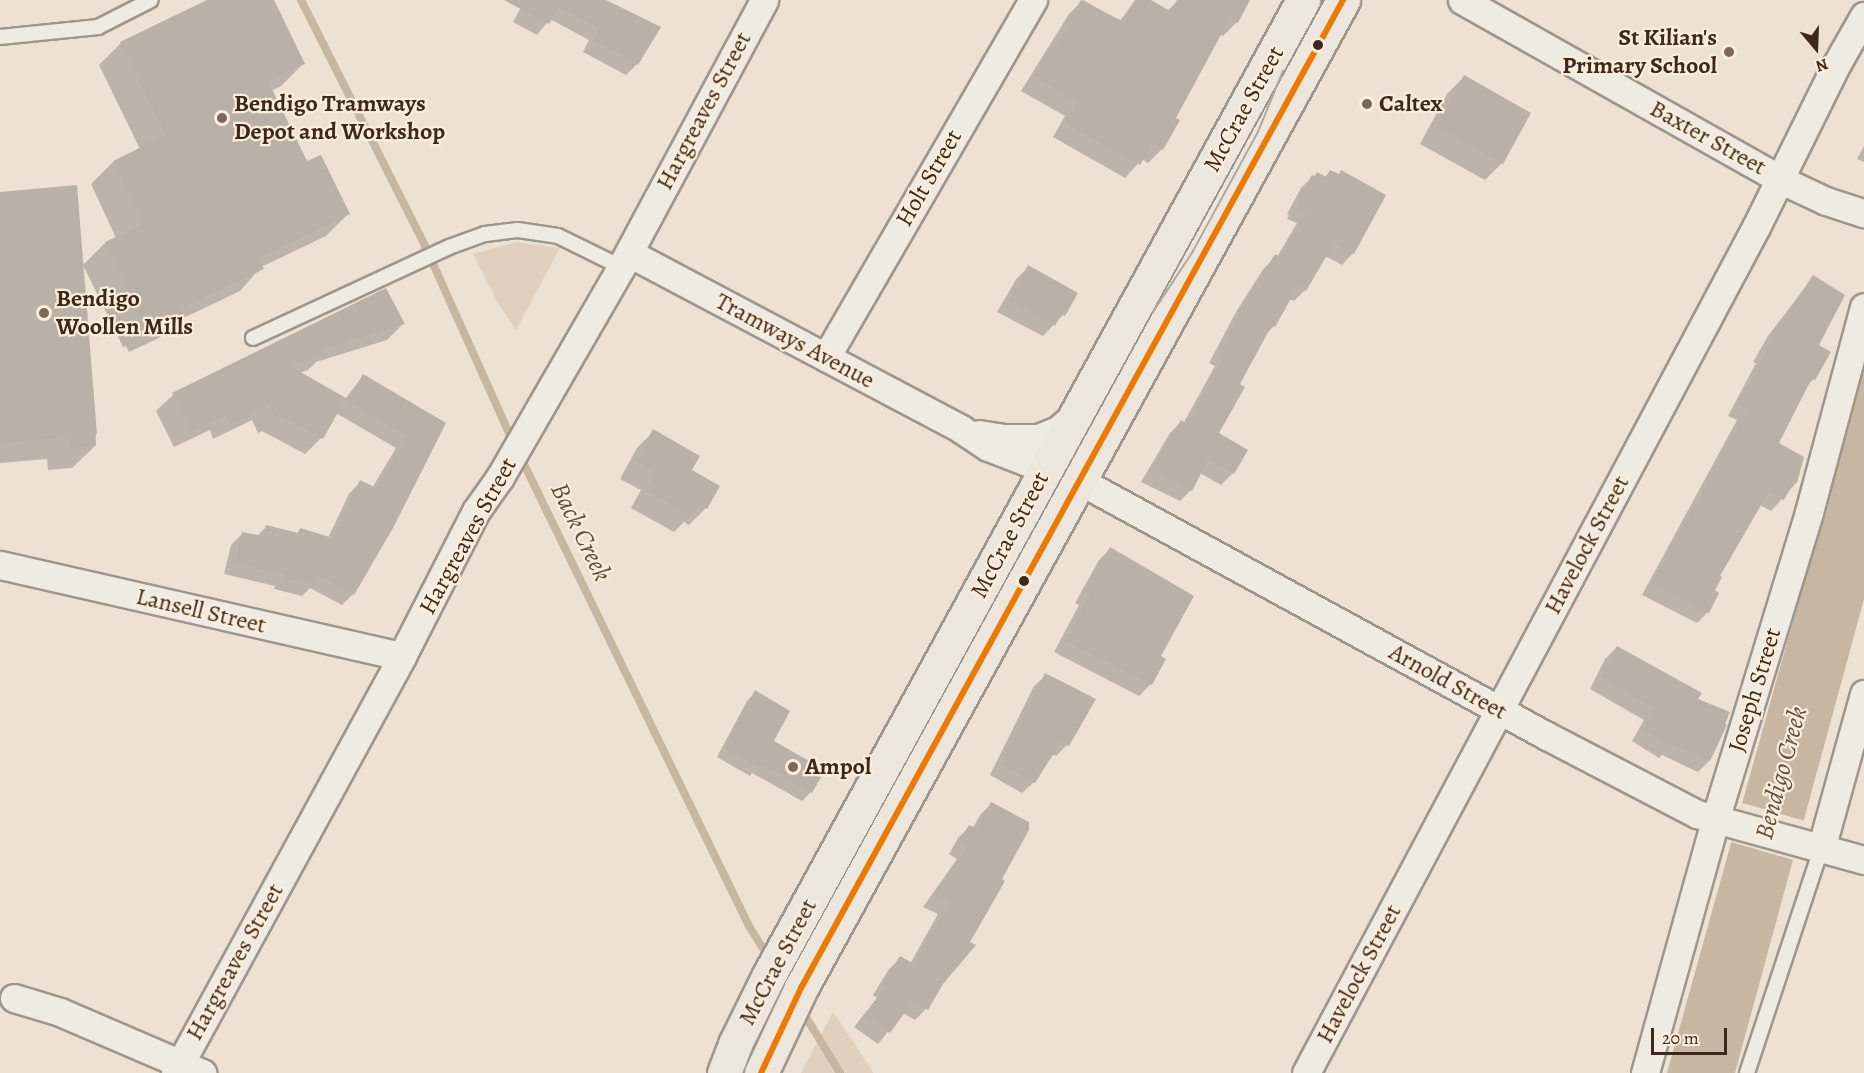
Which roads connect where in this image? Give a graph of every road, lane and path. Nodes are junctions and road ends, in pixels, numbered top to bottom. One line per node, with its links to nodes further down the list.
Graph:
1 (151, 0): 8 (lane)
2 (764, 0): 11 (street, Hargreaves Street)
3 (1033, 0): 14 (street, Holt Street)
4 (1303, 0): 15 (highway, McCrae Street)
5 (1343, 0): 18 (highway, McCrae Street)
6 (1462, 0): 9 (street, Baxter Street)
7 (1864, 16): 9 (street, Havelock Street)
8 (0, 37)
9 (1781, 180): 10 (street, Baxter Street); 22 (street, Havelock Street)
10 (1864, 213)
11 (625, 260): 13 (lane); 14 (street, Tramways Avenue); 20 (street, Hargreaves Street)
12 (1864, 307): 23 (street, Joseph Street)
13 (253, 338)
14 (826, 357): 16 (street, Tramways Avenue)
15 (1079, 411): 16 (street, Tramways Avenue); 17 (highway, McCrae Street)
16 (961, 429): 17 (street, Tramways Avenue)
17 (1045, 469): 18 (highway, Arnold Street); 28 (highway, McCrae Street)
18 (1080, 481): 22 (street, Arnold Street); 29 (highway, McCrae Street)
19 (0, 566): 20 (street, Lansell Street)
20 (402, 656): 27 (street, Hargreaves Street)
21 (1864, 694): 24 (street)
22 (1500, 710): 23 (street, Arnold Street); 30 (street, Havelock Street)
23 (1720, 821): 24 (street, Arnold Street); 31 (street, Joseph Street)
24 (1810, 846): 25 (street, Arnold Street); 32 (lane)
25 (1864, 860)
26 (14, 998): 27 (street)
27 (185, 1070)
28 (724, 1073)
29 (761, 1073)
30 (1306, 1073)
31 (1645, 1073)
32 (1748, 1073)

